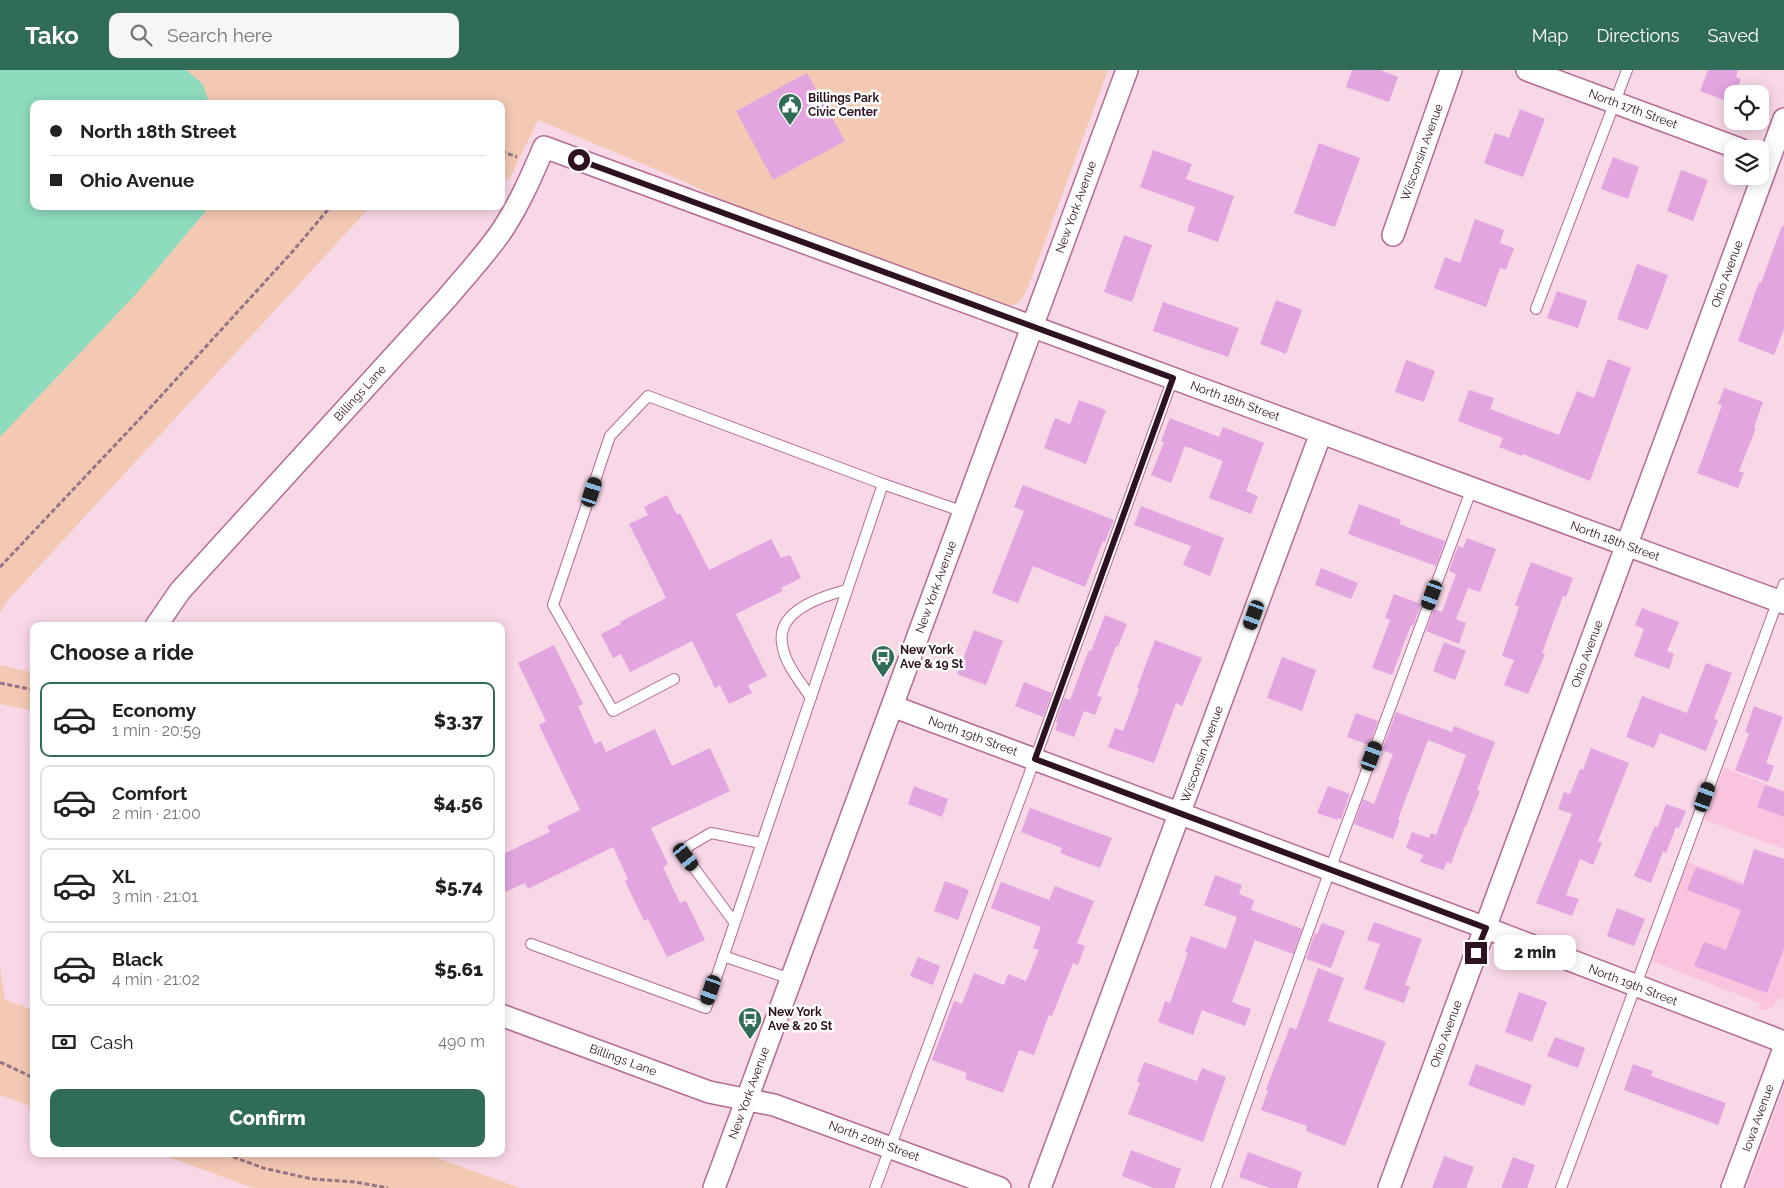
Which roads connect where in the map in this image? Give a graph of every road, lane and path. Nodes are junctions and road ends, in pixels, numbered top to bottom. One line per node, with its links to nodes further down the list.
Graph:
1 (1127, 70): 13 (street, New York Avenue)
2 (1452, 70): 11 (street, Wisconsin Avenue)
3 (1527, 70): 5 (street, North 17th Street)
4 (1627, 70): 5 (lane)
5 (1614, 102): 7 (street, North 17th Street); 12 (lane)
6 (1784, 119): 9 (street, Ohio Avenue)
7 (1724, 143)
8 (544, 147): 13 (street, North 18th Street); 23 (street, Billings Lane)
9 (1771, 160): 19 (street, Ohio Avenue)
10 (328, 210): 20 (path)
11 (1393, 234)
12 (1536, 309)
13 (1032, 326): 14 (street, North 18th Street); 18 (street, New York Avenue)
14 (1173, 378): 15 (street, North 18th Street); 29 (lane)
15 (1322, 433): 17 (street, North 18th Street); 30 (street, Wisconsin Avenue)
16 (883, 484): 18 (lane); 21 (lane); 24 (lane)
17 (1472, 488): 19 (street, North 18th Street); 32 (lane)
18 (964, 512): 28 (street, New York Avenue)
19 (1627, 545): 22 (street, North 18th Street); 34 (street, Ohio Avenue)
20 (0, 567)
21 (847, 590): 27 (lane); 27 (lane)
22 (1782, 596): 38 (lane)
23 (159, 622)
24 (674, 680)
25 (0, 683): 26 (path)
26 (30, 689)
27 (811, 698): 31 (lane)
28 (892, 706): 29 (street, North 19th Street); 37 (street, New York Avenue)
29 (1035, 759): 30 (street, North 19th Street); 45 (lane)
30 (1179, 814): 32 (street, North 19th Street); 51 (street, Wisconsin Avenue)
31 (762, 843): 33 (lane); 33 (lane)
32 (1330, 870): 34 (street, North 19th Street); 52 (lane)
33 (734, 922): 36 (lane)
34 (1486, 928): 38 (street, North 19th Street); 53 (street, Ohio Avenue)
35 (531, 944): 36 (lane)
36 (723, 956): 37 (lane)
37 (791, 979): 44 (street, New York Avenue)
38 (1636, 986): 40 (street, North 19th Street); 54 (lane)
39 (505, 1016): 44 (street, Billings Lane)
40 (1784, 1042)
41 (1784, 1048): 55 (street, Iowa Avenue)
42 (0, 1062): 43 (path)
43 (30, 1076)
44 (746, 1099): 45 (street, North 20th Street); 48 (street, New York Avenue)
45 (890, 1147): 49 (lane); 50 (street, North 20th Street)
46 (234, 1157): 47 (path)
47 (388, 1188)
48 (714, 1188)
49 (874, 1188)
50 (1000, 1188)
51 (1040, 1188)
52 (1216, 1188)
53 (1389, 1188)
54 (1562, 1188)
55 (1732, 1188)

